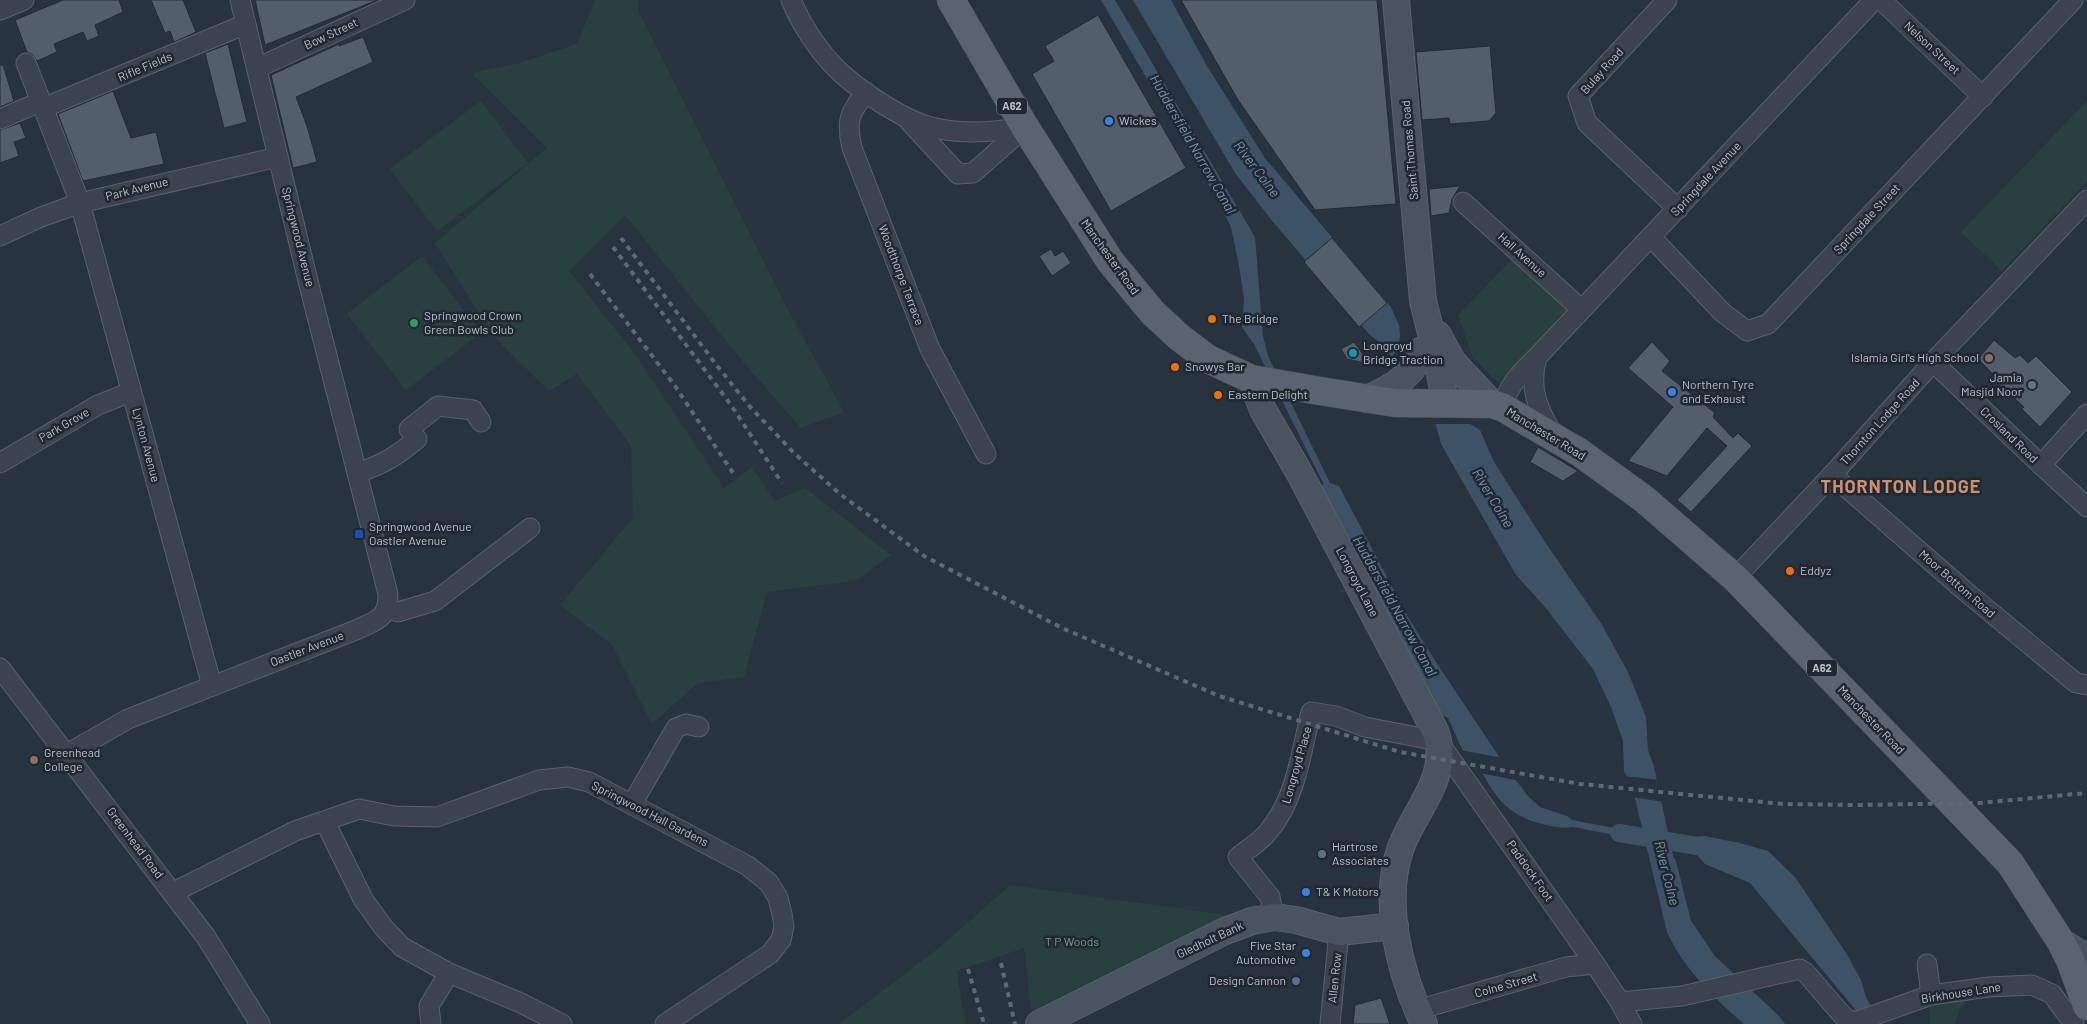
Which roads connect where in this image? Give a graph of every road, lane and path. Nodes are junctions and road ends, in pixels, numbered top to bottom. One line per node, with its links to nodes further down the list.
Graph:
1 (24, 0): 11 (street)
2 (240, 0): 12 (street, Springwood Avenue)
3 (405, 0): 14 (street, Bow Street)
4 (792, 0): 15 (street)
5 (951, 0): 20 (main road, Manchester Road / A62)
6 (1396, 0): 28 (street, Saint Thomas Road)
7 (1667, 0): 25 (street, Bulay Road)
8 (1874, 0): 25 (street, Springdale Avenue)
9 (1880, 0): 16 (street, Nelson Street)
10 (2073, 0): 16 (street, Springdale Street)
11 (2, 6)
12 (246, 24): 14 (street, Springwood Avenue); 17 (street, Rifle Fields)
13 (26, 63): 17 (street)
14 (257, 68): 21 (street, Springwood Avenue)
15 (866, 92): 19 (street); 41 (street, Woodthorpe Terrace)
16 (1983, 97): 27 (street, Springdale Street)
17 (42, 105): 18 (street, Rifle Fields); 24 (street)
18 (0, 119)
19 (907, 119): 20 (street); 20 (street)
20 (1025, 127): 33 (main road, Manchester Road / A62)
21 (278, 157): 24 (street, Park Avenue); 44 (street, Springwood Avenue)
22 (2087, 200): 32 (street, Thornton Lodge Road)
23 (1463, 202): 29 (street, Hall Avenue)
24 (80, 203): 26 (street, Park Avenue); 34 (street, Lynton Avenue)
25 (1678, 209): 27 (street, Springdale Avenue)
26 (0, 236)
27 (1652, 238): 29 (street, Springdale Avenue)
28 (1425, 309): 30 (street, Saint Thomas Road); 36 (street, Saint Thomas Road); 37 (street)
29 (1581, 309): 31 (street, Springdale Avenue)
30 (1422, 350): 35 (street); 36 (street, Saint Thomas Road)
31 (1537, 357): 37 (street, Springdale Avenue); 40 (street)
32 (1933, 362): 43 (street, Crosland Road); 45 (street, Thornton Lodge Road)
33 (1256, 380): 35 (main road, Manchester Road / A62); 54 (street, Longroyd Lane)
34 (131, 392): 42 (street, Park Grove); 52 (street, Lynton Avenue)
35 (1366, 399): 36 (main road, Manchester Road / A62)
36 (1436, 403): 37 (main road, Manchester Road / A62)
37 (1497, 406): 40 (main road, Manchester Road / A62)
38 (2087, 414): 43 (street)
39 (481, 422): 44 (street)
40 (1554, 436): 48 (main road, Manchester Road / A62)
41 (986, 454)
42 (0, 463)
43 (2041, 466): 46 (street, Crosland Road)
44 (357, 473): 49 (street, Springwood Avenue)
45 (1832, 475): 48 (street, Thornton Lodge Road); 51 (street, Moor Bottom Road)
46 (2087, 507)
47 (530, 528): 49 (street)
48 (1735, 578): 62 (main road, Manchester Road / A62)
49 (388, 608): 52 (street, Oastler Avenue)
50 (0, 668): 55 (street, Greenhead Road)
51 (2087, 685)
52 (212, 686): 55 (street, Oastler Avenue)
53 (699, 727): 56 (street)
54 (1438, 741): 59 (street, Longroyd Place); 60 (street, Longroyd Lane); 64 (street, Paddock Foot)
55 (67, 754): 58 (street, Greenhead Road)
56 (632, 804): 57 (street, Springwood Hall Gardens); 74 (street, Springwood Hall Gardens)
57 (325, 822): 58 (street, Springwood Hall Gardens); 66 (street)
58 (172, 893): 71 (street, Greenhead Road)
59 (1274, 917): 61 (street, Gledholt Bank); 75 (street, Gledholt Bank)
60 (1395, 926): 61 (street, Gledholt Bank); 70 (street, Longroyd Lane)
61 (1339, 932): 76 (street, Allen Row)
62 (2061, 942): 63 (street); 69 (main road, Manchester Road / A62)
63 (2087, 958)
64 (1595, 964): 68 (street, Paddock Foot); 70 (street, Colne Street)
65 (1927, 964): 67 (street)
66 (449, 973): 72 (street); 73 (street)
67 (1931, 995): 68 (street, Birkhouse Lane); 79 (street, Birkhouse Lane)
68 (1620, 1002): 77 (street); 78 (street, Paddock Foot)
69 (2087, 1006)
70 (1420, 1017)
71 (260, 1024)
72 (431, 1024)
73 (562, 1024)
74 (665, 1024)
75 (1038, 1024)
76 (1330, 1024)
77 (1617, 1024)
78 (1632, 1024)
79 (2074, 1024)

